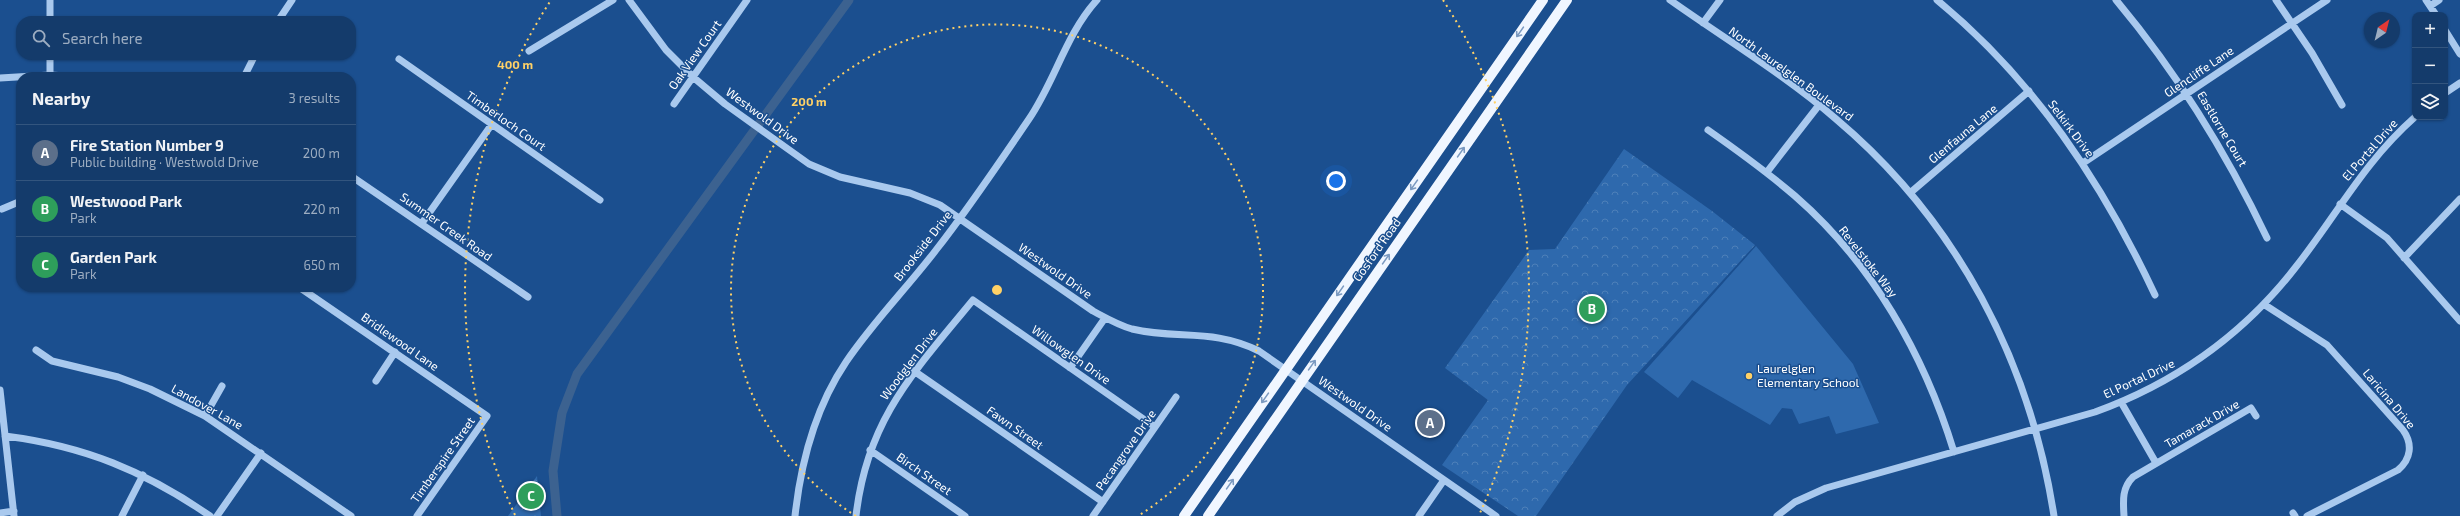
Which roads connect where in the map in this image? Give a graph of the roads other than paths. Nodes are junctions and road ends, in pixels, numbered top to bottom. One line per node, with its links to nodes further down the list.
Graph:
1 (50, 0): 18 (street)
2 (292, 0): 19 (street)
3 (613, 0): 23 (street)
4 (629, 0): 31 (street, Westwold Drive)
5 (747, 0): 31 (street, Oak View Court)
6 (1097, 0): 52 (street, Brookside Drive)
7 (1543, 0): 66 (main road, Gosford Road, one-way to 66)
8 (1567, 0): 68 (main road, Gosford Road, one-way to 8)
9 (1670, 0): 21 (street, North Laurelglen Boulevard)
10 (1720, 0): 21 (street)
11 (1937, 0): 34 (street, Selkirk Drive)
12 (2116, 0): 36 (street, Eastlorne Court)
13 (2276, 0): 20 (street)
14 (2326, 0): 20 (street, Glencliffe Lane)
15 (2439, 0): 16 (street)
16 (2428, 3): 17 (street)
17 (2434, 12)
18 (50, 16)
19 (281, 16)
20 (2292, 23): 36 (street, Glencliffe Lane); 39 (street)
21 (1703, 24): 38 (street, North Laurelglen Boulevard)
22 (2448, 35): 24 (street)
23 (529, 51)
24 (2460, 54)
25 (399, 59): 41 (street, Timberloch Court)
26 (50, 60): 28 (street)
27 (252, 60): 29 (street)
28 (50, 72)
29 (246, 72)
30 (16, 77): 32 (street)
31 (693, 77): 37 (street, Oak View Court); 52 (street, Westwold Drive)
32 (0, 78)
33 (2460, 83): 35 (street)
34 (2029, 91): 43 (street, Selkirk Drive); 46 (street, Glenfauna Lane)
35 (2448, 91)
36 (2188, 93): 43 (street, Glencliffe Lane); 54 (street, Eastlorne Court)
37 (674, 104)
38 (1819, 105): 44 (street); 46 (street, North Laurelglen Boulevard)
39 (2342, 105)
40 (2412, 120): 50 (street, El Portal Drive)
41 (492, 124): 47 (street, Timberloch Court); 53 (street)
42 (1708, 130): 44 (street, Revelstoke Way)
43 (2083, 163): 57 (street, Selkirk Drive)
44 (1767, 172): 81 (street, Revelstoke Way)
45 (356, 179): 53 (street, Summer Creek Road)
46 (1910, 193): 78 (street, North Laurelglen Boulevard)
47 (600, 200)
48 (2460, 200): 55 (street)
49 (16, 203): 51 (street)
50 (2340, 204): 55 (street); 60 (street, El Portal Drive)
51 (2, 209)
52 (960, 218): 61 (street, Westwold Drive); 94 (street, Brookside Drive)
53 (422, 223): 58 (street, Summer Creek Road)
54 (2267, 238)
55 (2404, 258): 62 (street)
56 (306, 292): 64 (street, Bridlewood Lane)
57 (2155, 295)
58 (528, 297)
59 (973, 300): 65 (street, Willowglen Drive); 67 (street, Woodglen Drive)
60 (2264, 305): 73 (street, El Portal Drive); 105 (street, Laricina Drive)
61 (1105, 318): 65 (street); 66 (street, Westwold Drive)
62 (2460, 321)
63 (36, 350): 74 (street, Landover Lane)
64 (396, 352): 69 (street); 75 (street, Bridlewood Lane)
65 (1070, 368): 77 (street, Willowglen Drive)
66 (1285, 369): 68 (street, Westwold Drive); 98 (main road, Gosford Road, one-way to 98)
67 (914, 371): 80 (street, Woodglen Drive); 86 (street, Fawn Street)
68 (1302, 380): 85 (street, Westwold Drive); 99 (main road, Gosford Road, one-way to 68)
69 (376, 381)
70 (222, 386): 74 (street)
71 (0, 390): 79 (street)
72 (1176, 397): 77 (street, Pecangrove Drive)
73 (2121, 402): 78 (street, El Portal Drive); 83 (street, Tamarack Drive)
74 (205, 416): 82 (street, Landover Lane)
75 (487, 416): 93 (street, Timberspire Street)
76 (2256, 416): 83 (street, Tamarack Drive)
77 (1155, 427): 86 (street, Pecangrove Drive)
78 (2036, 428): 81 (street, El Portal Drive); 103 (street, North Laurelglen Boulevard)
79 (5, 436): 84 (street); 88 (street)
80 (870, 450): 95 (street, Woodglen Drive); 96 (street, Birch Street)
81 (1954, 452): 102 (street, El Portal Drive)
82 (261, 453): 91 (street); 92 (street, Landover Lane)
83 (2156, 463): 104 (street, Tamarack Drive)
84 (142, 475): 89 (street); 90 (street)
85 (1444, 480): 100 (street); 101 (street, Westwold Drive)
86 (1103, 502): 97 (street, Pecangrove Drive)
87 (0, 513): 88 (street)
88 (14, 514)
89 (122, 516)
90 (210, 516)
91 (217, 516)
92 (351, 516)
93 (417, 516)
94 (795, 516)
95 (856, 516)
96 (965, 516)
97 (1093, 516)
98 (1184, 516)
99 (1208, 516)
100 (1420, 516)
101 (1496, 516)
102 (1777, 516)
103 (2054, 516)
104 (2124, 516)
105 (2307, 516)

